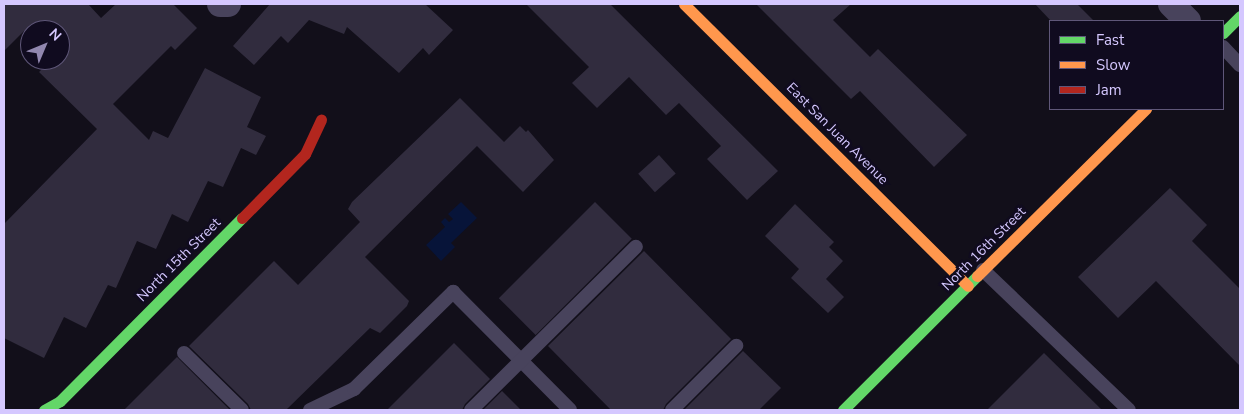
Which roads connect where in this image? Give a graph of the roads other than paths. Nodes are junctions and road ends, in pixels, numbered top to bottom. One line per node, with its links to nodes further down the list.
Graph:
1 (220, 4): 2 (street)
2 (228, 4)
3 (684, 4): 14 (street, East San Juan Avenue)
4 (1171, 4): 6 (street)
5 (1240, 16): 7 (street)
6 (1187, 20)
7 (1224, 32)
8 (1224, 48): 9 (lane)
9 (1240, 65)
10 (1145, 110): 13 (street, North 16th Street)
11 (321, 119): 18 (street, North 15th Street)
12 (636, 247): 17 (lane)
13 (983, 270): 14 (street, North 16th Street); 25 (lane)
14 (968, 286): 24 (street, North 16th Street)
15 (736, 346): 23 (lane)
16 (184, 354): 19 (lane)
17 (521, 361): 20 (lane); 21 (lane); 22 (lane)
18 (44, 410)
19 (242, 410)
20 (310, 410)
21 (471, 410)
22 (570, 410)
23 (672, 410)
24 (843, 410)
25 (1129, 410)

